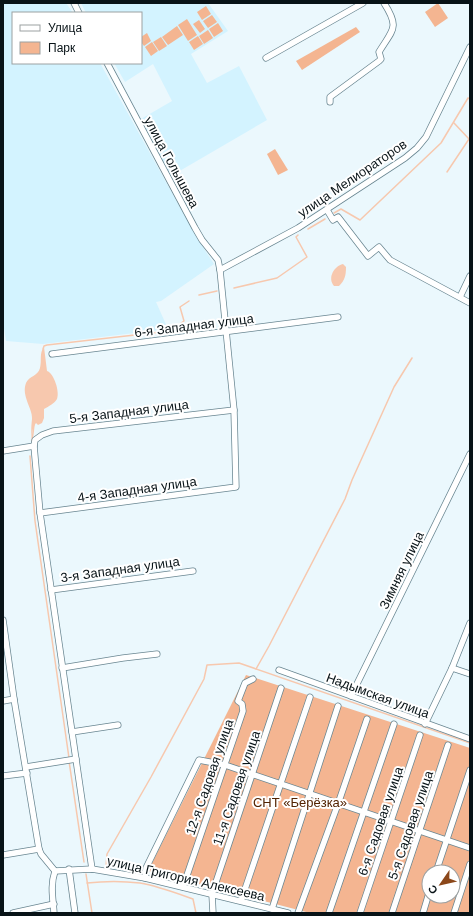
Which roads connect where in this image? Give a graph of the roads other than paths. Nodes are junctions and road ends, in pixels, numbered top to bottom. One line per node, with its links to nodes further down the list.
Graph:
1 (74, 3): 4 (street)
2 (364, 3): 6 (street)
3 (384, 3): 8 (street)
4 (78, 12)
5 (470, 47): 9 (street, улица Мелиораторов)
6 (266, 58)
7 (107, 64): 10 (street, улица Голышева)
8 (330, 102)
9 (327, 210): 10 (street, улица Мелиораторов); 12 (street)
10 (220, 270): 15 (street, улица Голышева)
11 (470, 276): 12 (street)
12 (460, 297): 13 (street)
13 (470, 303)
14 (338, 317): 15 (street, 6-я Западная улица)
15 (227, 332): 16 (street, 6-я Западная улица); 17 (street, улица Голышева)
16 (52, 354)
17 (234, 410): 18 (street, 5-я Западная улица); 21 (street, улица Голышева)
18 (34, 446): 19 (street); 22 (street)
19 (3, 451)
20 (470, 454): 34 (street, Зимняя улица)
21 (236, 487): 22 (street, 4-я Западная улица)
22 (40, 513): 24 (street)
23 (193, 571): 24 (street, 3-я Западная улица)
24 (51, 590): 28 (street)
25 (3, 622): 36 (street)
26 (470, 623): 29 (street)
27 (157, 654): 28 (street)
28 (62, 668): 43 (street)
29 (452, 668): 31 (street); 41 (street)
30 (279, 670): 34 (street, Надымская улица)
31 (470, 674)
32 (253, 679): 48 (street, 12-я Садовая улица)
33 (281, 688): 51 (street, 11-я Садовая улица)
34 (351, 696): 41 (street, Надымская улица)
35 (310, 697): 53 (street)
36 (14, 699): 37 (street); 49 (street)
37 (3, 701)
38 (338, 706): 54 (street)
39 (367, 719): 55 (street)
40 (394, 724): 56 (street)
41 (426, 724): 45 (street, Надымская улица)
42 (118, 725): 43 (street)
43 (72, 732): 47 (street)
44 (420, 735): 57 (street, 6-я Садовая улица)
45 (470, 739)
46 (448, 745): 58 (street, 5-я Садовая улица)
47 (76, 759): 49 (street); 66 (street)
48 (225, 765): 51 (street); 68 (street); 69 (street, 12-я Садовая улица)
49 (26, 770): 52 (street); 61 (street)
50 (470, 770): 59 (street)
51 (253, 775): 53 (street); 70 (street, 11-я Садовая улица)
52 (3, 776)
53 (280, 784): 54 (street); 71 (street)
54 (309, 794): 55 (street); 73 (street)
55 (338, 804): 56 (street); 79 (street)
56 (364, 812): 57 (street); 80 (street)
57 (392, 822): 58 (street); 81 (street, 6-я Садовая улица)
58 (420, 831): 59 (street); 82 (street, 5-я Садовая улица)
59 (446, 840): 60 (street); 63 (street)
60 (470, 848)
61 (39, 849): 62 (street); 67 (street)
62 (3, 855)
63 (438, 864)
64 (470, 864): 83 (street)
65 (69, 869): 66 (street, улица Григория Алексеева); 67 (street, улица Григория Алексеева); 76 (street)
66 (92, 869): 68 (street, улица Григория Алексеева)
67 (55, 871): 72 (street)
68 (144, 878): 69 (street, улица Григория Алексеева)
69 (183, 887): 70 (street, улица Григория Алексеева)
70 (212, 894): 71 (street, улица Григория Алексеева); 77 (street)
71 (241, 901): 73 (street, улица Григория Алексеева)
72 (54, 904): 74 (street); 75 (street)
73 (272, 909): 78 (street, улица Григория Алексеева)
74 (13, 913)
75 (54, 913)
76 (75, 913)
77 (213, 913)
78 (288, 913)
79 (298, 913)
80 (330, 913)
81 (360, 913)
82 (392, 913)
83 (454, 913)

